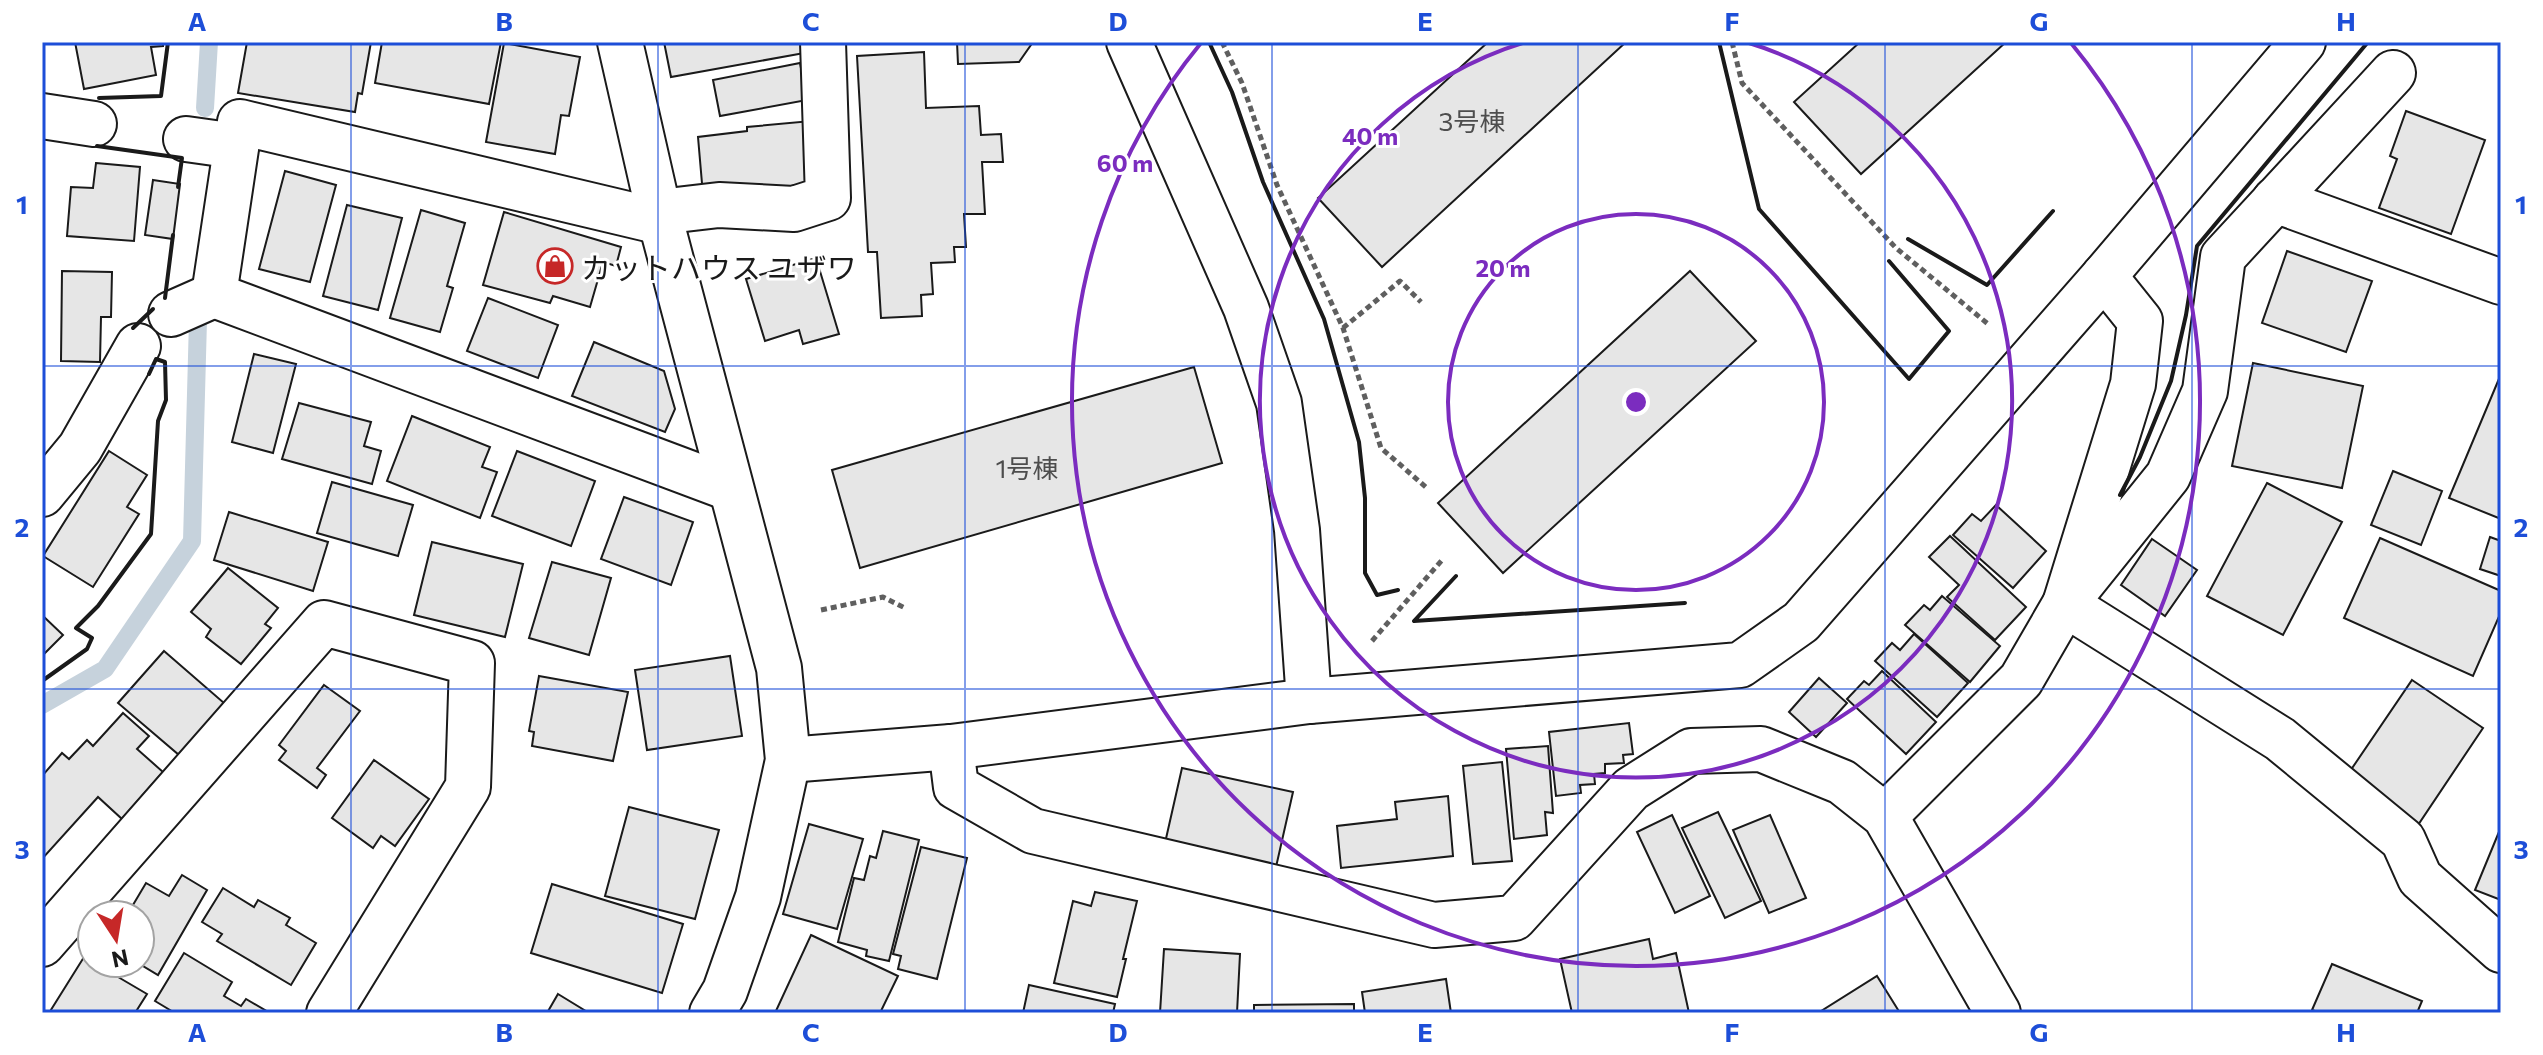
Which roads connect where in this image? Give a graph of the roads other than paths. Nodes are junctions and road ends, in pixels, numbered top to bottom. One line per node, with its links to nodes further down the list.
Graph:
1 (620, 42): 11 (street)
2 (823, 42): 11 (street)
3 (1129, 42): 20 (street)
4 (2303, 42): 12 (street)
5 (2393, 73): 10 (street)
6 (42, 116): 7 (street)
7 (94, 124)
8 (186, 139): 9 (street)
9 (236, 146): 11 (street); 14 (street)
10 (2275, 200): 13 (street); 19 (street)
11 (660, 217): 17 (street)
12 (2104, 276): 19 (street); 20 (street)
13 (2501, 282)
14 (214, 295): 15 (street); 17 (street)
15 (171, 314)
16 (138, 346): 18 (street)
17 (729, 488): 22 (street)
18 (42, 494)
19 (2065, 604): 23 (street); 25 (street)
20 (1309, 701): 21 (street)
21 (951, 747): 22 (street); 23 (street)
22 (788, 760): 27 (street)
23 (1885, 816): 28 (street)
24 (42, 944): 26 (street)
25 (2501, 950)
26 (329, 1013)
27 (712, 1013)
28 (1998, 1013)

